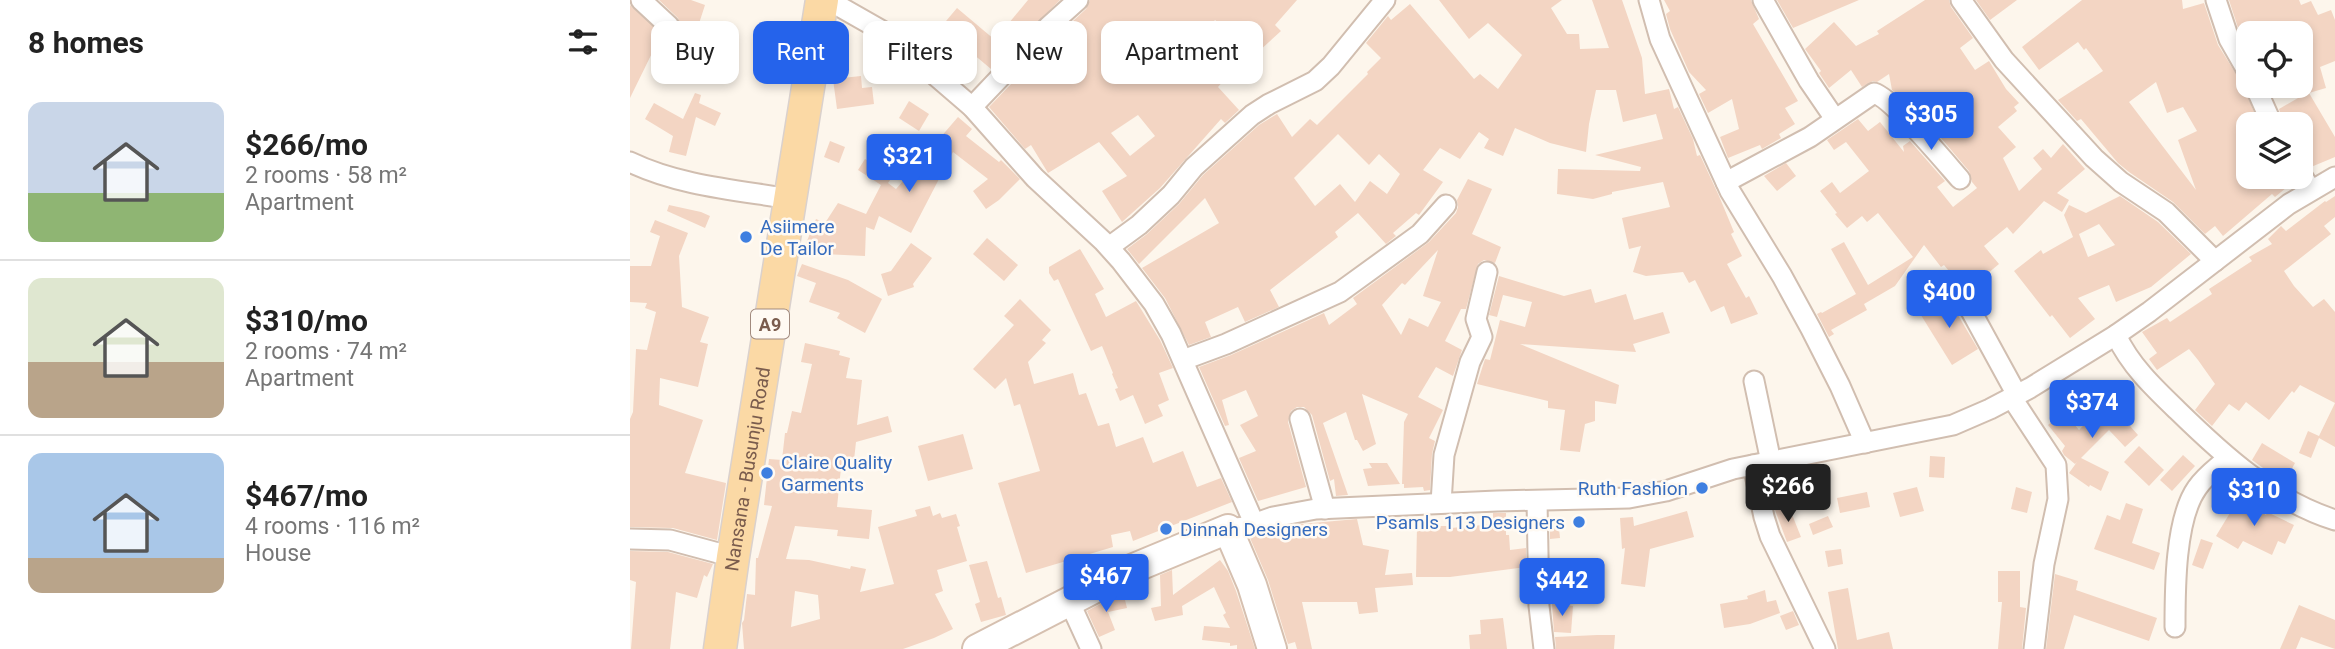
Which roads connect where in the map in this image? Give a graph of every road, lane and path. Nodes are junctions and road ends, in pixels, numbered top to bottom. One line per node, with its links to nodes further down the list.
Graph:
1 (641, 0): 10 (street)
2 (822, 0): 20 (main road, Nansana - Busunju Road / A9)
3 (828, 0): 12 (street)
4 (1078, 0): 12 (street)
5 (1385, 0): 22 (street)
6 (1649, 0): 18 (street)
7 (1763, 0): 13 (street)
8 (1961, 0): 23 (street)
9 (2217, 0): 11 (street)
10 (664, 21)
11 (2236, 52)
12 (972, 107): 22 (street)
13 (1835, 119): 16 (street); 18 (street)
14 (630, 163): 20 (street)
15 (2335, 177): 17 (street)
16 (1960, 179)
17 (2313, 181)
18 (1726, 182): 31 (street)
19 (2299, 189): 23 (street)
20 (791, 199): 40 (main road, Nansana - Busunju Road / A9)
21 (1447, 205): 27 (street)
22 (1109, 247): 27 (street)
23 (2215, 261): 26 (street)
24 (1487, 272): 35 (street)
25 (1965, 300): 29 (street)
26 (2116, 334): 29 (street); 32 (street)
27 (1183, 360): 38 (street)
28 (1754, 381): 33 (street)
29 (2014, 397): 31 (street); 49 (street)
30 (1300, 419): 36 (street)
31 (1865, 443): 33 (street)
32 (2228, 458): 37 (street); 42 (street)
33 (1762, 463): 34 (street); 48 (street)
34 (1537, 501): 35 (street); 47 (street)
35 (1441, 503): 36 (street)
36 (1325, 509): 38 (street)
37 (2335, 520)
38 (1241, 526): 41 (street); 46 (street)
39 (630, 539): 40 (street)
40 (733, 556): 43 (main road, Nansana - Busunju Road / A9)
41 (1069, 601): 44 (street); 45 (street)
42 (2175, 627)
43 (720, 649)
44 (977, 649)
45 (1091, 649)
46 (1272, 649)
47 (1544, 649)
48 (1825, 649)
49 (2034, 649)

